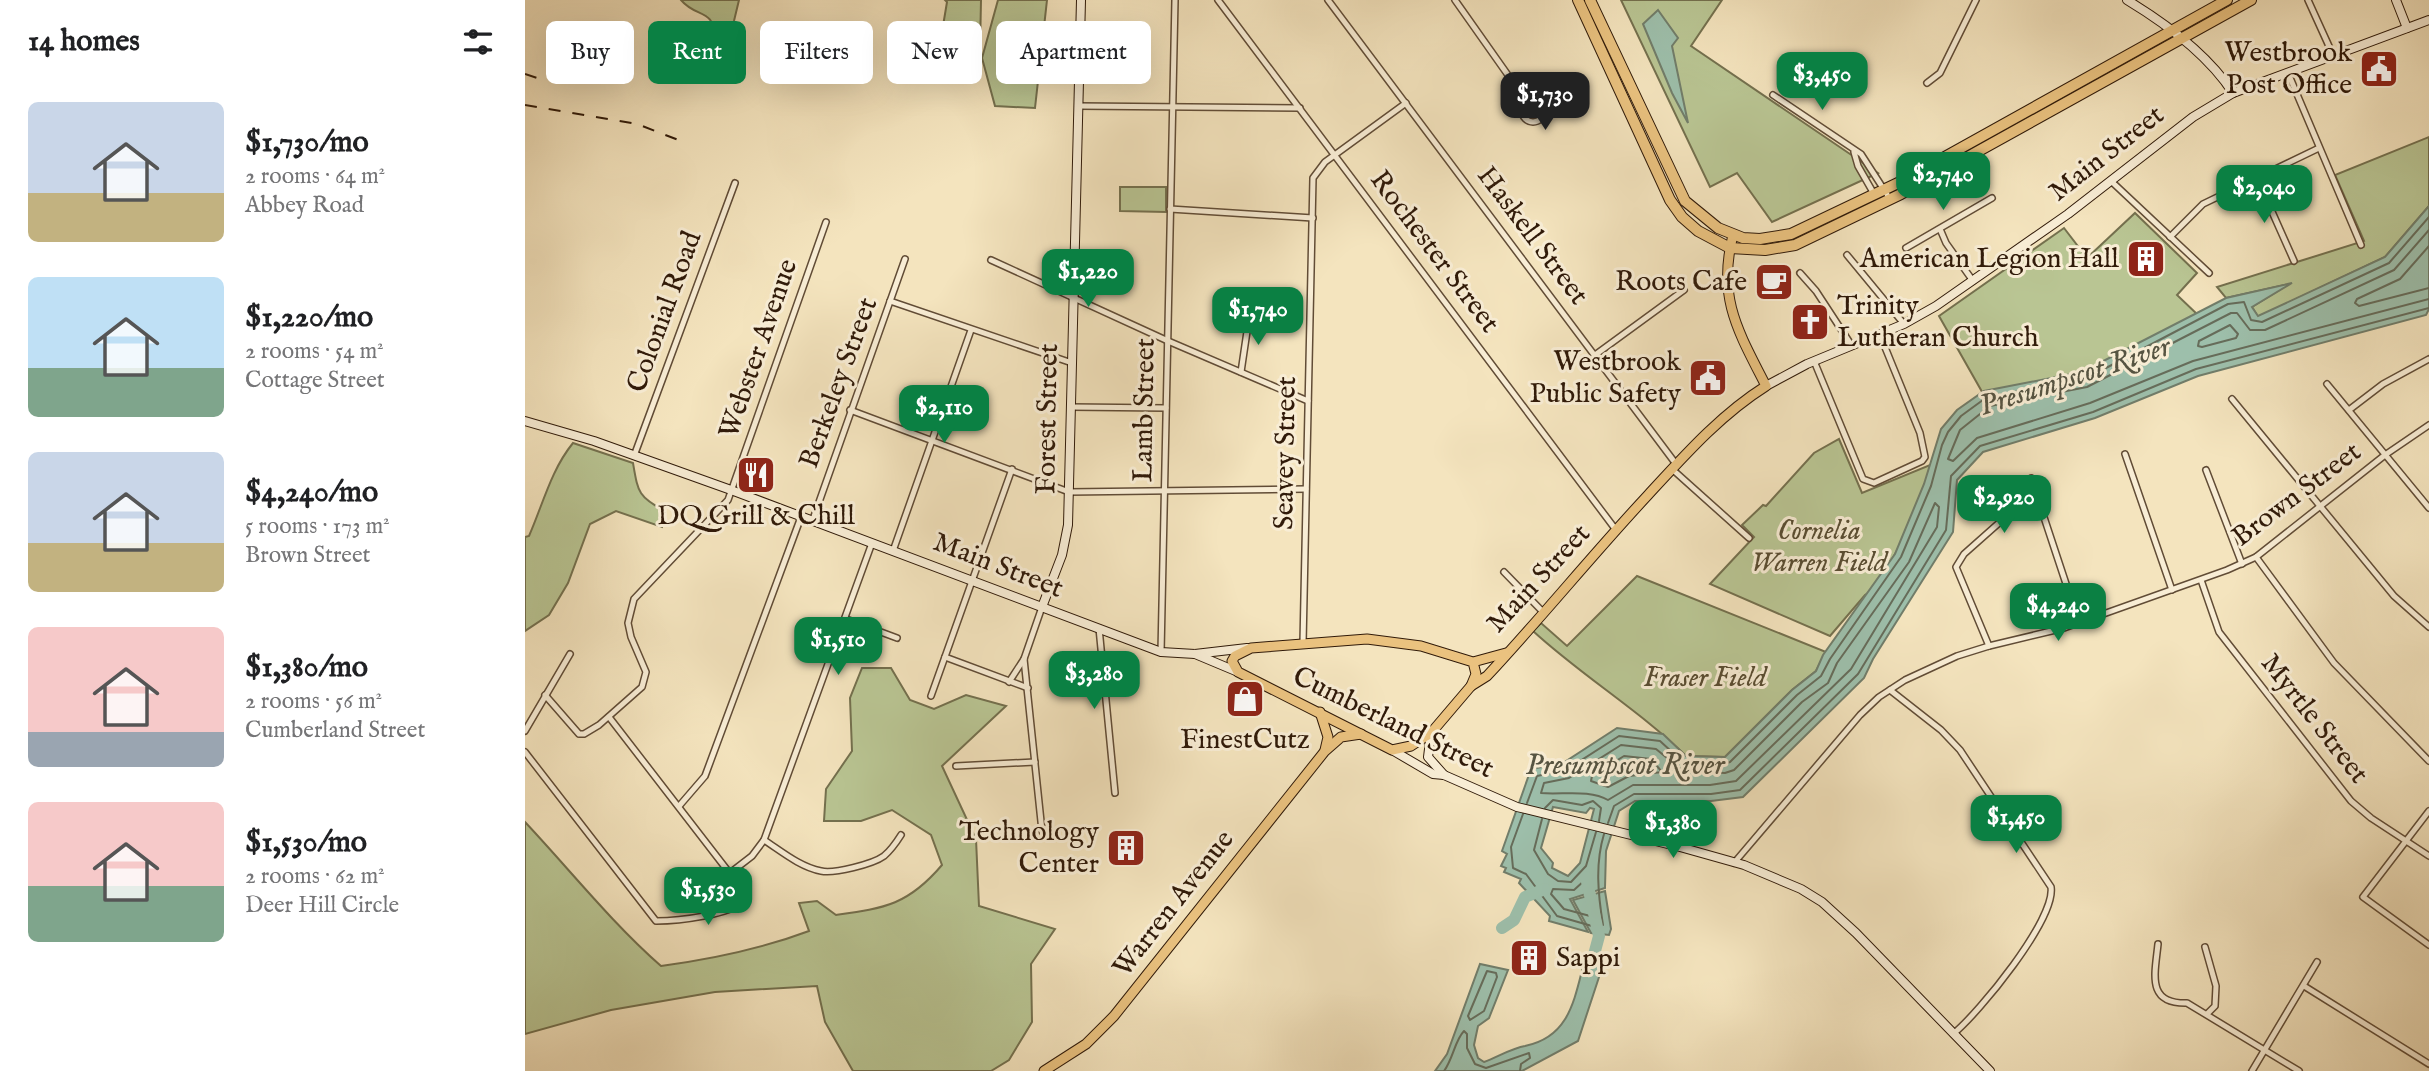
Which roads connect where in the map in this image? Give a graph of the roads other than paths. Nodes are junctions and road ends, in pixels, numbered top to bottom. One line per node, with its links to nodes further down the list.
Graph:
1 (1081, 0): 25 (main road, Forest Street)
2 (1175, 0): 26 (street, Lamb Street)
3 (1218, 0): 27 (street, Rochester Street)
4 (1328, 0): 24 (street, Haskell Street)
5 (1455, 0): 23 (street)
6 (1578, 0): 45 (highway)
7 (1590, 0): 42 (highway)
8 (1976, 0): 20 (street)
9 (2227, 0): 16 (highway)
10 (2251, 0): 17 (highway)
11 (2308, 0): 18 (street)
12 (2396, 0): 15 (main road)
13 (2132, 1): 16 (main road)
14 (2429, 20): 15 (main road, Main Street)
15 (2407, 28): 18 (main road, Main Street)
16 (2171, 31): 17 (main road); 34 (highway)
17 (2181, 39): 21 (main road); 37 (highway)
18 (2333, 55): 19 (main road, Main Street)
19 (2288, 73): 21 (main road, Main Street); 28 (street)
20 (1927, 83)
21 (2233, 93): 32 (main road, Main Street)
22 (1773, 94): 29 (street)
23 (1527, 102): 23 (street)
24 (1406, 103): 30 (street); 63 (street, Haskell Street)
25 (1078, 106): 26 (street); 55 (main road, Forest Street)
26 (1173, 108): 27 (street); 38 (street, Lamb Street)
27 (1300, 108): 30 (street, Rochester Street)
28 (2319, 148): 31 (street); 44 (street)
29 (1854, 152): 34 (street); 35 (street)
30 (1335, 155): 39 (street, Seavey Street); 95 (street, Rochester Street)
31 (2257, 178): 43 (street); 50 (street)
32 (2111, 181): 43 (street); 53 (main road, Main Street)
33 (735, 183): 81 (street, Colonial Road)
34 (1885, 189): 35 (highway); 37 (street)
35 (1874, 194): 42 (highway)
36 (1992, 198): 41 (street)
37 (1890, 199): 45 (highway)
38 (1170, 209): 39 (street); 61 (street, Lamb Street)
39 (1313, 218): 71 (street, Seavey Street)
40 (826, 222): 87 (street, Webster Avenue)
41 (1940, 229): 46 (street); 53 (street)
42 (1733, 235): 45 (main road)
43 (2170, 237): 52 (street)
44 (2361, 245)
45 (1730, 248): 69 (main road)
46 (1906, 248)
47 (1847, 256): 58 (street)
48 (905, 260): 56 (street, Berkeley Street)
49 (991, 260): 55 (street)
50 (2294, 261)
51 (1800, 273): 62 (street)
52 (2209, 273)
53 (1973, 281): 58 (main road, Main Street)
54 (1683, 290): 63 (street)
55 (1074, 297): 61 (street); 66 (main road, Forest Street)
56 (890, 301): 59 (street); 74 (street, Berkeley Street)
57 (1249, 318): 67 (street)
58 (1904, 324): 60 (main road, Main Street)
59 (971, 330): 66 (street); 78 (street)
60 (1880, 335): 62 (main road, Main Street); 65 (street)
61 (1168, 341): 67 (street); 73 (street, Lamb Street)
62 (1852, 346): 65 (main road, Main Street)
63 (1595, 355): 82 (street, Haskell Street)
64 (2429, 359): 75 (street)
65 (1814, 361): 69 (main road, Main Street)
66 (1072, 363): 72 (main road, Forest Street)
67 (1241, 372): 71 (street)
68 (2327, 384): 75 (street)
69 (1766, 386): 82 (main road, Main Street)
70 (2232, 399): 91 (street)
71 (1308, 401): 86 (street, Seavey Street)
72 (1071, 407): 73 (street); 90 (main road, Forest Street)
73 (1166, 408): 88 (street, Lamb Street)
74 (850, 410): 78 (street); 94 (street, Berkeley Street)
75 (2349, 410): 80 (street)
76 (525, 421): 81 (main road, Main Street)
77 (2429, 425): 80 (street, Brown Street)
78 (932, 441): 83 (street); 98 (street)
79 (2125, 454): 104 (street)
80 (2385, 455): 91 (street, Brown Street); 92 (street)
81 (634, 456): 87 (main road, Main Street)
82 (1674, 466): 95 (main road, Main Street); 96 (street, Haskell Street)
83 (1012, 469): 90 (street); 103 (street)
84 (2206, 470): 100 (street)
85 (2031, 478): 89 (street)
86 (1305, 489): 88 (street); 112 (street, Seavey Street)
87 (731, 490): 93 (main road, Main Street); 130 (street, Webster Avenue)
88 (1164, 491): 90 (street); 115 (street, Lamb Street)
89 (2035, 491): 108 (street); 113 (street)
90 (1069, 492): 105 (main road, Forest Street)
91 (2321, 508): 99 (street, Brown Street); 109 (street)
92 (2429, 508)
93 (801, 517): 94 (main road, Main Street); 142 (street)
94 (812, 522): 97 (main road, Main Street)
95 (1616, 530): 106 (main road, Main Street)
96 (1749, 538)
97 (872, 543): 98 (main road, Main Street); 107 (street)
98 (893, 551): 103 (main road, Main Street)
99 (2256, 557): 100 (street, Brown Street); 137 (street)
100 (2242, 564): 102 (street, Brown Street)
101 (1504, 572): 106 (street)
102 (2201, 579): 104 (street, Brown Street); 147 (street, Myrtle Street)
103 (972, 581): 105 (main road, Main Street); 119 (street)
104 (2172, 590): 108 (street, Brown Street)
105 (1041, 607): 110 (main road, Main Street); 120 (street, Forest Street)
106 (1542, 611): 116 (main road, Main Street)
107 (846, 619): 111 (street); 146 (street)
108 (2079, 623): 113 (street, Brown Street)
109 (2429, 627)
110 (1099, 628): 115 (main road, Main Street); 141 (street)
111 (897, 638)
112 (1303, 643): 114 (main road, Main Street); 121 (main road, Main Street)
113 (1989, 646): 126 (street, Brown Street)
114 (1251, 648): 118 (main road, Main Street); 122 (main road)
115 (1161, 652): 118 (main road, Main Street)
116 (1506, 653): 121 (main road, Main Street); 124 (main road)
117 (570, 654): 127 (street)
118 (1195, 654): 122 (main road, Cumberland Street)
119 (945, 656): 123 (street); 128 (street)
120 (1024, 659): 123 (street); 125 (street, Forest Street)
121 (1473, 662): 124 (main road)
122 (1238, 672): 129 (main road, Cumberland Street)
123 (1009, 682): 125 (street)
124 (1471, 686): 132 (main road)
125 (1028, 688): 138 (street, Forest Street)
126 (1890, 690): 149 (street, Brown Street); 157 (street)
127 (545, 695): 130 (street); 131 (street)
128 (931, 696)
129 (1320, 712): 133 (main road, Cumberland Street); 135 (main road)
130 (609, 717): 142 (street)
131 (525, 731)
132 (1431, 733): 134 (main road); 140 (main road)
133 (1361, 734): 134 (main road, Cumberland Street); 135 (main road, Warren Avenue)
134 (1392, 750): 140 (main road, Cumberland Street)
135 (1325, 751): 160 (main road, Warren Avenue)
136 (525, 752): 150 (street)
137 (2429, 761)
138 (1035, 762): 139 (street); 144 (street, Forest Street)
139 (956, 766)
140 (1444, 775): 149 (main road, Cumberland Street)
141 (1115, 793)
142 (680, 805): 150 (street)
143 (2429, 811): 147 (street)
144 (1042, 831)
145 (901, 835): 146 (street)
146 (764, 840): 150 (street)
147 (2405, 842): 148 (street, Myrtle Street); 152 (street)
148 (2429, 856)
149 (1734, 863): 157 (main road, Cumberland Street)
150 (730, 873)
151 (2158, 944): 156 (street)
152 (2429, 945)
153 (2205, 947): 156 (street)
154 (2317, 962): 155 (street)
155 (2304, 986): 158 (street); 159 (street)
156 (2207, 1014): 158 (street)
157 (1954, 1034): 161 (main road, Cumberland Street)
158 (2265, 1050): 162 (street); 163 (street)
159 (2429, 1065)
160 (1044, 1071)
161 (1990, 1071)
162 (2252, 1071)
163 (2299, 1071)

